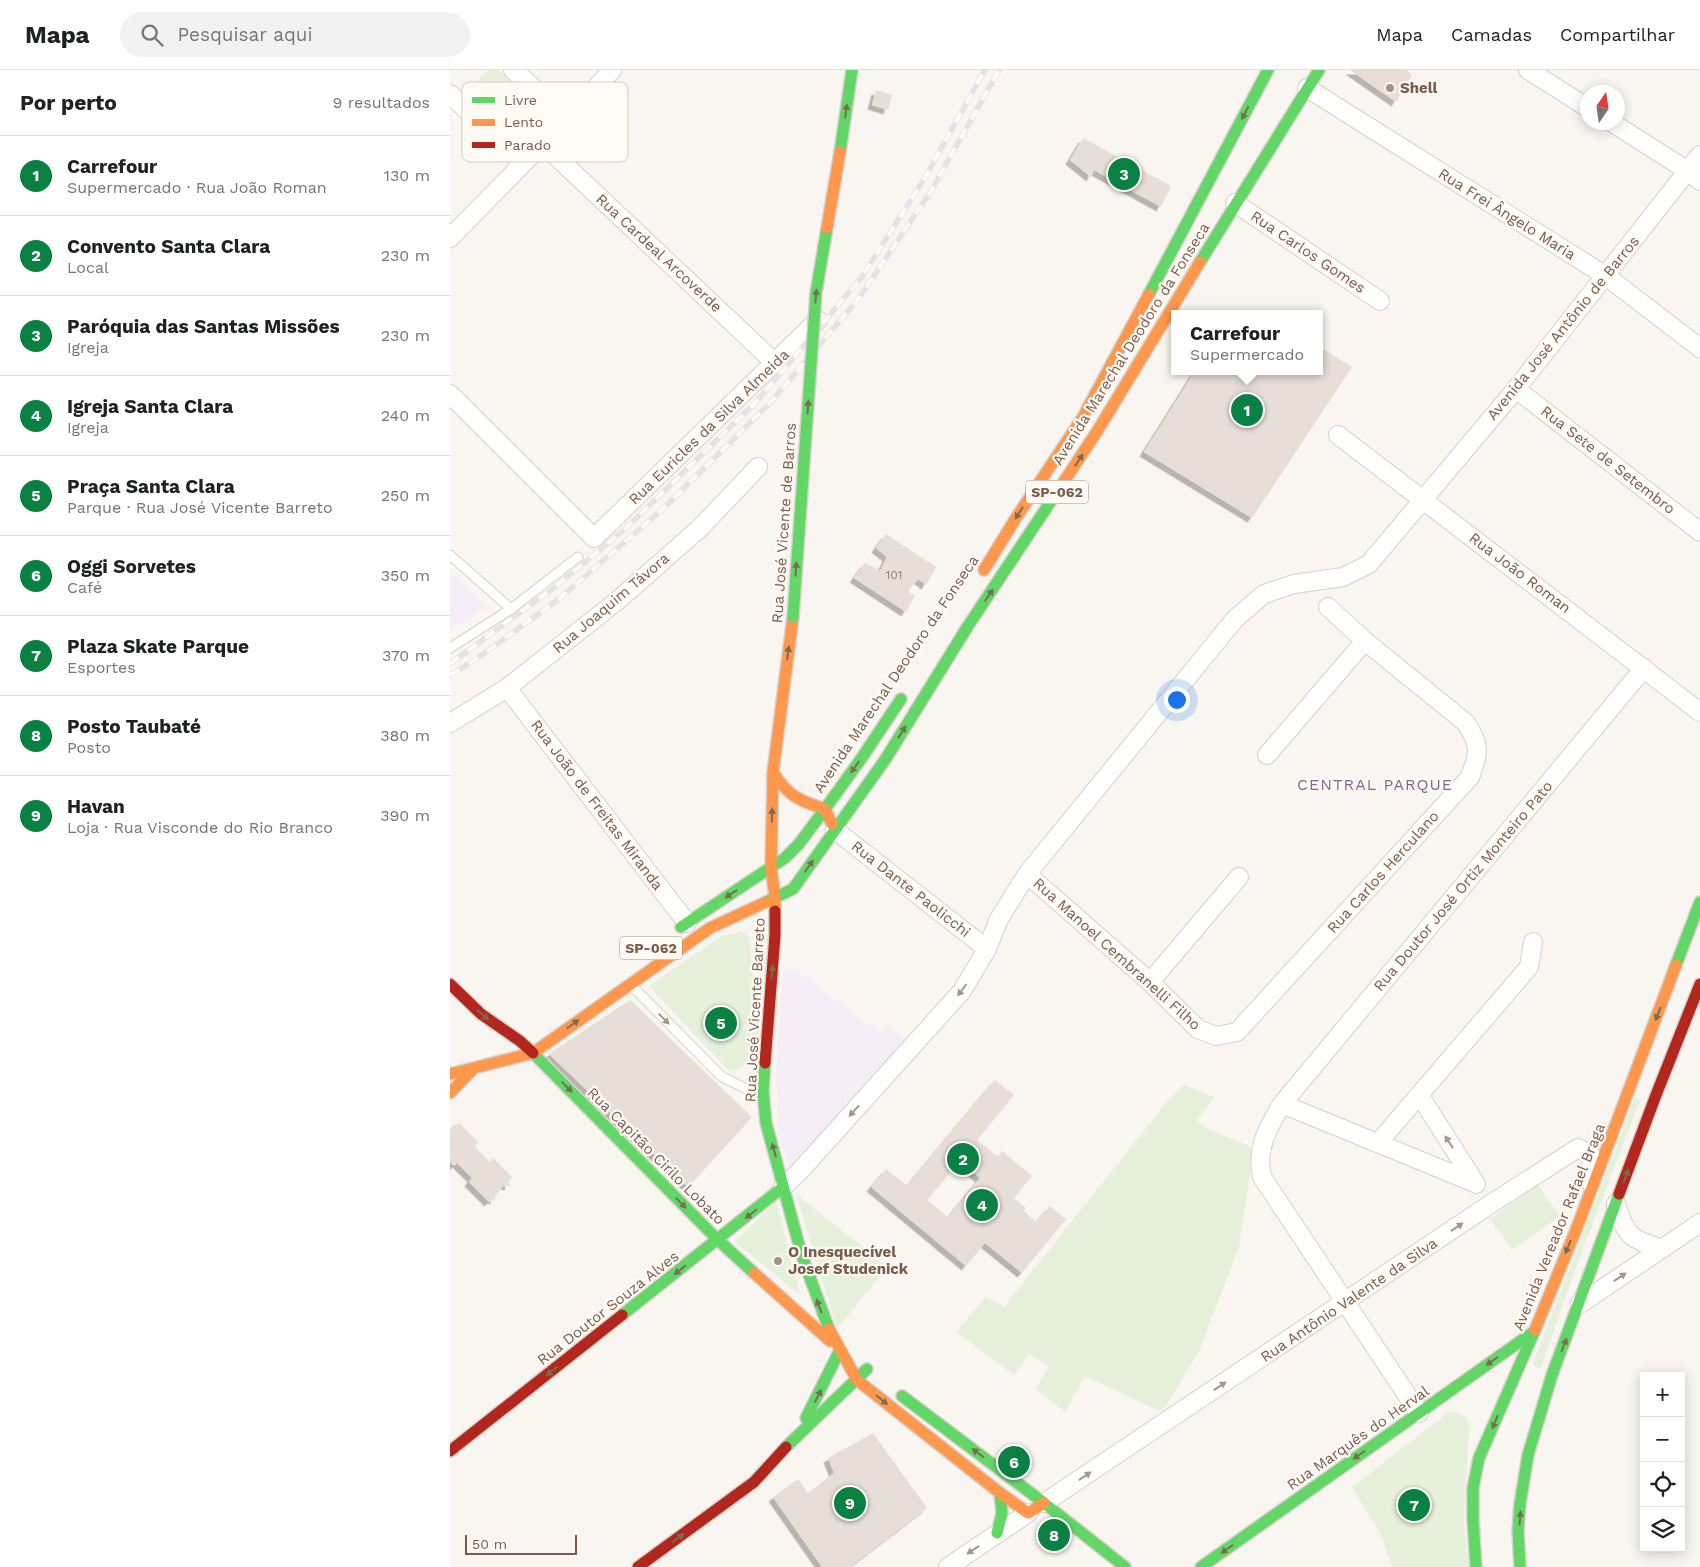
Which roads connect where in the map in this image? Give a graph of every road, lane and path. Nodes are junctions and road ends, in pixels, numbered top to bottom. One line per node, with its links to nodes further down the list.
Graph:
1 (513, 70): 7 (street)
2 (612, 70): 8 (street)
3 (852, 70): 52 (main road, Rua José Vicente de Barros, one-way to 3, bridge)
4 (1268, 70): 9 (main road, Avenida Marechal Deodoro da Fonseca / SP-062)
5 (1319, 70): 10 (main road, Avenida Marechal Deodoro da Fonseca / SP-062)
6 (1528, 70): 13 (street)
7 (527, 82)
8 (601, 82)
9 (1260, 86): 12 (main road); 24 (main road, Avenida Marechal Deodoro da Fonseca / SP-062, one-way to 24)
10 (1307, 88): 16 (main road, Avenida Marechal Deodoro da Fonseca / SP-062); 25 (street, Rua Frei Ângelo Maria)
11 (450, 94): 14 (street)
12 (1265, 100)
13 (1580, 103)
14 (462, 106)
15 (1279, 107): 16 (main road)
16 (1295, 107): 22 (main road, Avenida Marechal Deodoro da Fonseca / SP-062)
17 (1623, 130): 21 (street)
18 (1700, 156): 21 (street, Avenida José Antônio de Barros)
19 (562, 162): 32 (street, Rua Cardeal Arcoverde)
20 (522, 163): 23 (street)
21 (1694, 176): 25 (street, Avenida José Antônio de Barros)
22 (1235, 203): 26 (street, Rua Carlos Gomes); 27 (main road, Avenida Marechal Deodoro da Fonseca / SP-062)
23 (450, 238)
24 (1160, 273): 27 (main road); 41 (main road, Avenida Marechal Deodoro da Fonseca / SP-062, one-way to 41)
25 (1606, 276): 31 (street, Rua Frei Ângelo Maria); 33 (street, Avenida José Antônio de Barros)
26 (1380, 301)
27 (1176, 302): 29 (main road, Avenida Marechal Deodoro da Fonseca / SP-062, one-way to 27)
28 (1171, 310): 54 (main road, Avenida Marechal Deodoro da Fonseca / SP-062, one-way to 28)
29 (1171, 310)
30 (822, 315): 32 (street, Rua Euricles da Silva Almeida)
31 (1700, 348)
32 (775, 363): 34 (street, Rua Euricles da Silva Almeida)
33 (1516, 388): 37 (street, Avenida José Antônio de Barros); 38 (street, Rua Sete de Setembro)
34 (450, 394)
35 (1338, 435): 37 (street, Rua João Roman)
36 (758, 467): 48 (street, Rua Joaquim Távora)
37 (1422, 498): 46 (street, Rua João Roman); 56 (street, Avenida José Antônio de Barros)
38 (1700, 532)
39 (450, 555): 43 (lane)
40 (578, 558): 43 (lane)
41 (980, 576)
42 (1328, 607): 44 (street, Rua Carlos Herculano)
43 (511, 609): 45 (lane)
44 (1365, 640): 51 (street); 70 (street, Rua Carlos Herculano)
45 (450, 648)
46 (1644, 668): 49 (street, Rua João Roman); 78 (street, Rua Doutor José Ortiz Monteiro Pato)
47 (909, 687): 53 (main road, Avenida Marechal Deodoro da Fonseca / SP-062, one-way to 53)
48 (507, 688): 50 (street, Rua Joaquim Távora); 60 (street, Rua João de Freitas Miranda)
49 (1700, 712)
50 (450, 723)
51 (1266, 755)
52 (773, 772): 53 (main road); 55 (main road, Rua José Vicente de Barros, one-way to 52)
53 (825, 809): 54 (main road); 55 (main road, Avenida Marechal Deodoro da Fonseca / SP-062)
54 (835, 830): 58 (main road, Avenida Marechal Deodoro da Fonseca / SP-062, one-way to 54); 63 (street, Rua Dante Paolicchi)
55 (771, 866): 58 (main road, Rua José Vicente de Barros); 60 (main road, SP-062, one-way to 60)
56 (1027, 874): 63 (street, Avenida José Antônio de Barros); 66 (street, Rua Manoel Cembranelli Filho)
57 (1239, 877): 66 (street)
58 (775, 898): 69 (main road, SP-062); 75 (main road, Rua José Vicente Barreto, one-way to 58)
59 (1698, 907): 64 (main road); 65 (main road, Avenida Vereador Rafael Braga)
60 (687, 923): 61 (main road, SP-062)
61 (671, 934)
62 (1533, 942): 77 (street)
63 (988, 949): 81 (street, Avenida José Antônio de Barros, one-way to 81)
64 (1693, 950)
65 (1670, 981): 67 (main road); 85 (main road, Avenida Vereador Rafael Braga, one-way to 85)
66 (1150, 982): 70 (street, Rua Manoel Cembranelli Filho)
67 (1691, 983): 82 (main road, one-way to 67)
68 (450, 984): 71 (main road, Rua Capitão Cirilo Lobato, one-way to 71)
69 (630, 984): 72 (main road, SP-062, one-way to 69); 75 (lane, one-way to 75)
70 (1238, 1032)
71 (523, 1038): 72 (main road, Rua Capitão Cirilo Lobato); 73 (main road, SP-062)
72 (533, 1052): 73 (main road, SP-062); 86 (main road, Rua Capitão Cirilo Lobato, one-way to 86)
73 (473, 1069): 74 (main road, SP-062); 76 (main road)
74 (450, 1074)
75 (763, 1091): 81 (main road, Rua José Vicente Barreto, one-way to 75)
76 (450, 1093)
77 (1420, 1096): 79 (street); 80 (street, one-way to 77)
78 (1282, 1104): 79 (street); 88 (street, Rua Doutor José Ortiz Monteiro Pato)
79 (1378, 1143): 80 (street)
80 (1475, 1183): 83 (street)
81 (783, 1187): 86 (main road, Rua Doutor Souza Alves, one-way to 86); 91 (main road, Rua José Vicente Barreto, one-way to 81)
82 (1616, 1204): 87 (street); 89 (main road)
83 (1489, 1205): 85 (street, Rua Antônio Valente da Silva); 88 (street, Rua Antônio Valente da Silva, one-way to 83)
84 (1700, 1223): 87 (street)
85 (1576, 1230): 90 (main road, Avenida Vereador Rafael Braga, one-way to 90)
86 (718, 1240): 91 (main road, Rua Capitão Cirilo Lobato); 96 (main road, Rua Doutor Souza Alves, one-way to 96)
87 (1662, 1249): 89 (street, one-way to 87)
88 (1346, 1302): 94 (street, Rua Doutor José Ortiz Monteiro Pato); 98 (street, Rua Antônio Valente da Silva, one-way to 88)
89 (1580, 1304): 106 (main road, one-way to 89)
90 (1532, 1333): 94 (main road, Rua Marquês do Herval, one-way to 94); 105 (main road, Avenida Vereador Rafael Braga, one-way to 105)
91 (840, 1350): 92 (main road, Rua José Vicente Barreto); 92 (main road); 95 (main road, one-way to 91)
92 (857, 1380): 95 (main road); 97 (main road, one-way to 97)
93 (890, 1386): 98 (main road, one-way to 93)
94 (1419, 1413): 104 (main road, Rua Marquês do Herval, one-way to 104)
95 (799, 1433): 101 (main road, one-way to 95)
96 (450, 1451)
97 (1000, 1493): 99 (main road); 100 (main road)
98 (1044, 1504): 99 (main road); 103 (main road)
99 (1028, 1514): 100 (street)
100 (997, 1533): 102 (street, one-way to 102)
101 (638, 1567)
102 (948, 1567)
103 (1125, 1567)
104 (1201, 1567)
105 (1476, 1567)
106 (1520, 1567)

